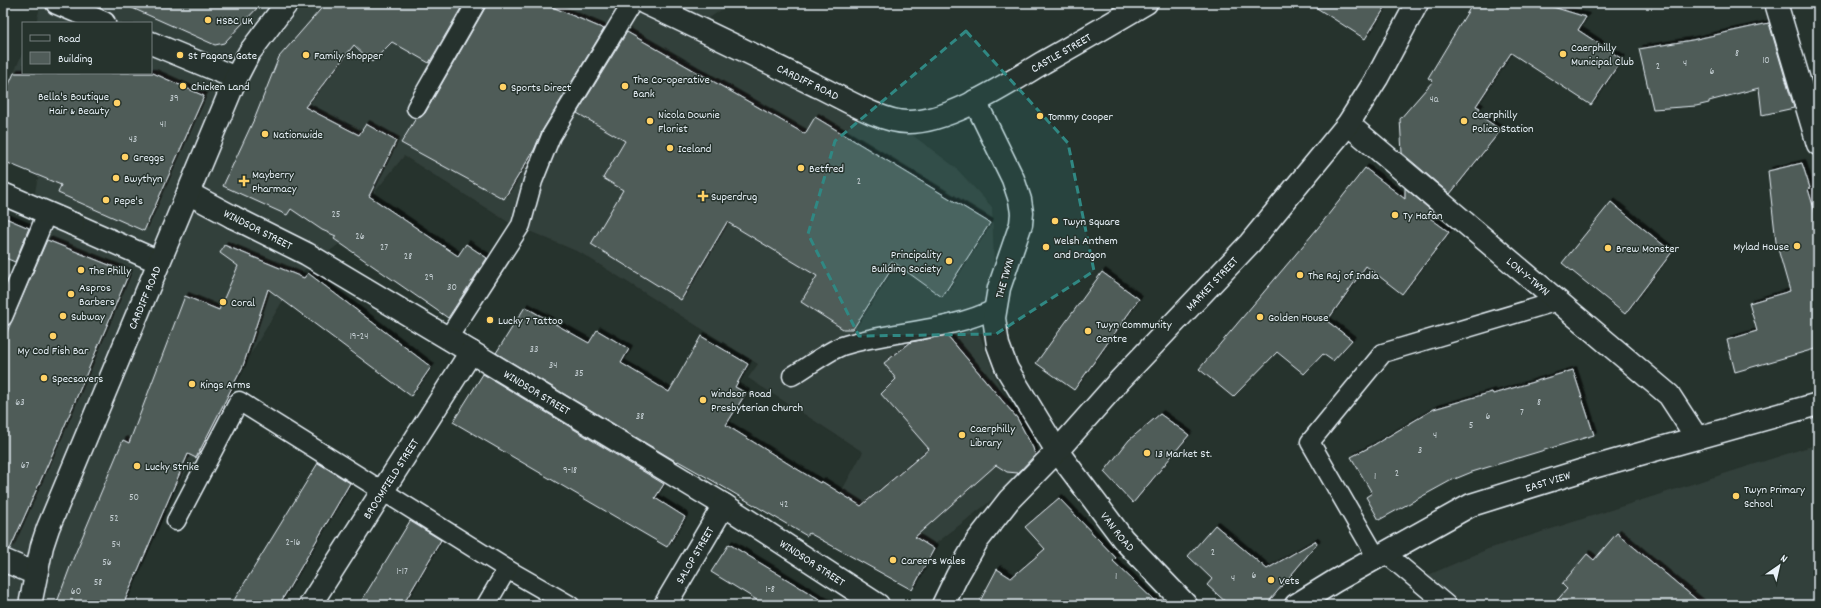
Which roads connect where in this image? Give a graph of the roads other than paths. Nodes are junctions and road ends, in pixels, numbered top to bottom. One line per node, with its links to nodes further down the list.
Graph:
1 (57, 3): 9 (street)
2 (287, 3): 11 (street, CARDIFF ROAD)
3 (476, 3): 13 (lane)
4 (632, 3): 23 (lane)
5 (645, 3): 12 (street, CARDIFF ROAD)
6 (1146, 3): 12 (street, CASTLE STREET)
7 (1417, 3): 14 (street, MARKET STREET)
8 (1776, 3): 15 (street)
9 (102, 22)
10 (152, 43): 11 (street)
11 (236, 78): 16 (street, CARDIFF ROAD)
12 (975, 101): 21 (street, THE TWYN)
13 (416, 108)
14 (1348, 124): 20 (street, LON-Y-TWYN); 28 (street, MARKET STREET)
15 (1818, 144)
16 (188, 193): 19 (street, CARDIFF ROAD); 23 (street, WINDSOR STREET)
17 (3, 194): 18 (street)
18 (47, 213): 19 (street); 22 (lane)
19 (159, 262): 35 (street, CARDIFF ROAD)
20 (1558, 301): 27 (street, LON-Y-TWYN); 32 (lane)
21 (996, 308): 25 (lane); 28 (street, THE TWYN)
22 (3, 317)
23 (448, 338): 24 (street, WINDSOR STREET)
24 (471, 352): 29 (street, BROOMFIELD STREET); 30 (street, WINDSOR STREET)
25 (792, 376)
26 (1818, 404): 27 (street, EAST VIEW)
27 (1697, 438): 32 (street, EAST VIEW)
28 (1057, 451): 42 (street, MARKET STREET); 43 (street, VAN ROAD)
29 (382, 492): 31 (lane); 34 (lane); 37 (street, BROOMFIELD STREET)
30 (724, 505): 40 (street, SALOP STREET); 41 (street, WINDSOR STREET)
31 (176, 521)
32 (1381, 555): 44 (street, EAST VIEW); 45 (lane)
33 (3, 560): 35 (street)
34 (507, 569): 38 (lane); 39 (lane)
35 (36, 574): 36 (street, CARDIFF ROAD)
36 (30, 605)
37 (310, 605)
38 (486, 605)
39 (570, 605)
40 (665, 605)
41 (878, 605)
42 (943, 605)
43 (1186, 605)
44 (1296, 605)
45 (1447, 605)

